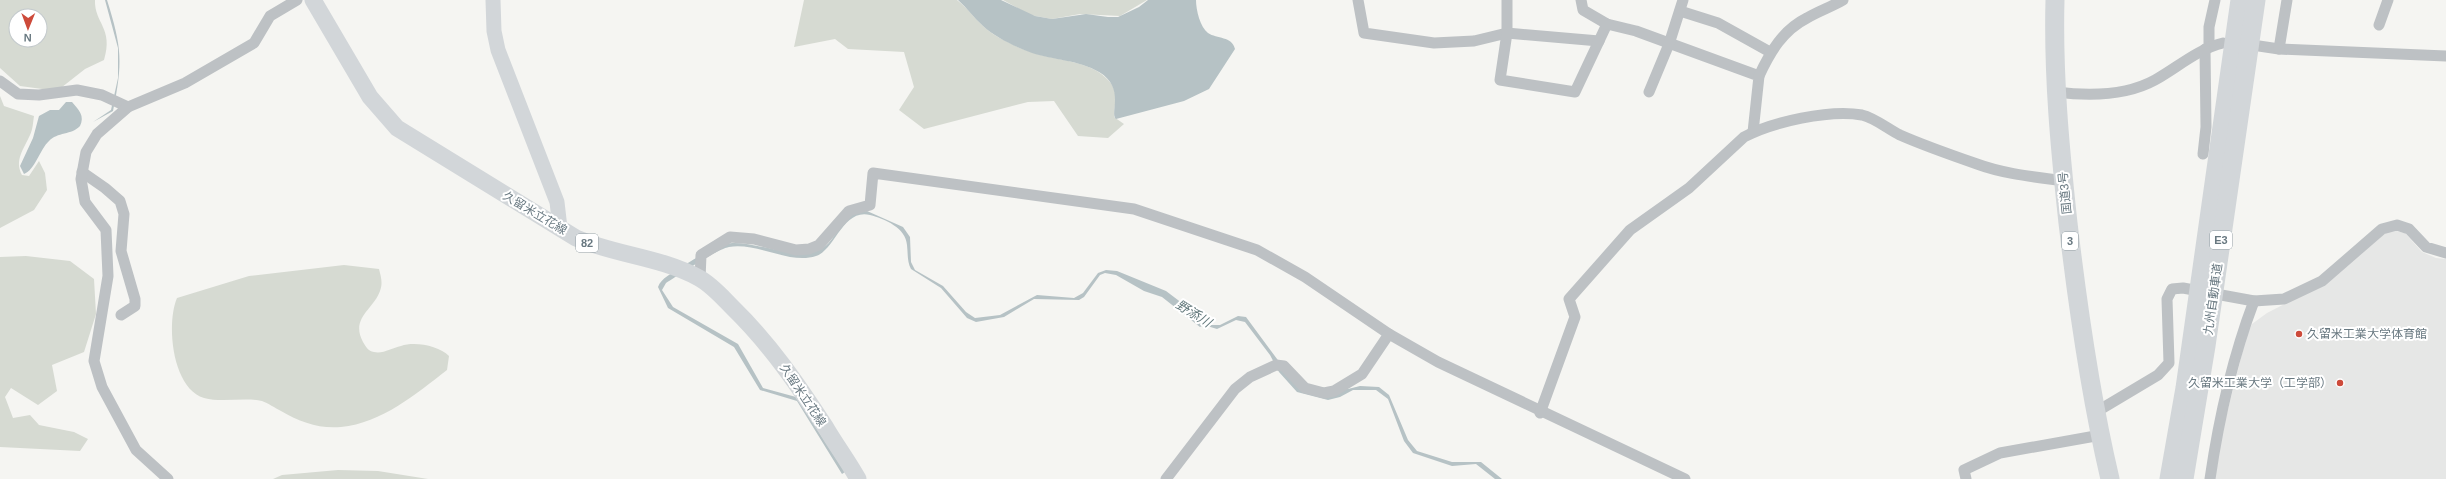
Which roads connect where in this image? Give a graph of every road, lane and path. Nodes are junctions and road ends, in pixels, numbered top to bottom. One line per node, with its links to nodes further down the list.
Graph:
1 (297, 0): 30 (street)
2 (313, 0): 35 (main road, 久留米立花線 / 82)
3 (493, 0): 35 (street)
4 (1358, 0): 17 (street)
5 (1507, 0): 17 (street)
6 (1581, 0): 15 (street)
7 (1843, 0): 24 (street)
8 (2055, 0): 29 (highway, 国道3号 / 3)
9 (2215, 0): 22 (street)
10 (2240, 0): 50 (highway, 九州自動車道 / E3)
11 (2256, 0): 51 (highway, 九州自動車道 / E3)
12 (2287, 0): 23 (street)
13 (2388, 0): 16 (street)
14 (1682, 5): 20 (street); 24 (street)
15 (1607, 24): 18 (street); 20 (street)
16 (2379, 25)
17 (1507, 33): 18 (street); 18 (street)
18 (1599, 40)
19 (2223, 43): 22 (street)
20 (1669, 44): 26 (street); 28 (street)
21 (2259, 46): 23 (street)
22 (2207, 48): 29 (street); 32 (street)
23 (2278, 49): 25 (street)
24 (1770, 52): 26 (street)
25 (2446, 56)
26 (1759, 76): 31 (street)
27 (0, 81): 30 (street)
28 (1649, 92)
29 (2056, 92): 34 (highway, 国道3号 / 3)
30 (128, 107): 33 (street)
31 (1754, 132): 34 (street); 42 (street)
32 (2203, 154)
33 (82, 172): 39 (street); 44 (street)
34 (2064, 181): 41 (highway, 国道3号 / 3)
35 (560, 228): 37 (main road, 久留米立花線 / 82)
36 (2446, 253): 38 (street)
37 (700, 279): 40 (street); 45 (main road, 久留米立花線 / 82)
38 (2254, 301): 41 (street); 52 (street)
39 (120, 315)
40 (1389, 334): 42 (street); 46 (street)
41 (2096, 412): 43 (highway, 国道3号 / 3)
42 (1540, 413): 47 (street)
43 (2101, 435): 48 (street); 49 (highway, 国道3号 / 3)
44 (168, 479)
45 (858, 479)
46 (1166, 479)
47 (1685, 479)
48 (1966, 479)
49 (2110, 479)
50 (2169, 479)
51 (2184, 479)
52 (2210, 479)

